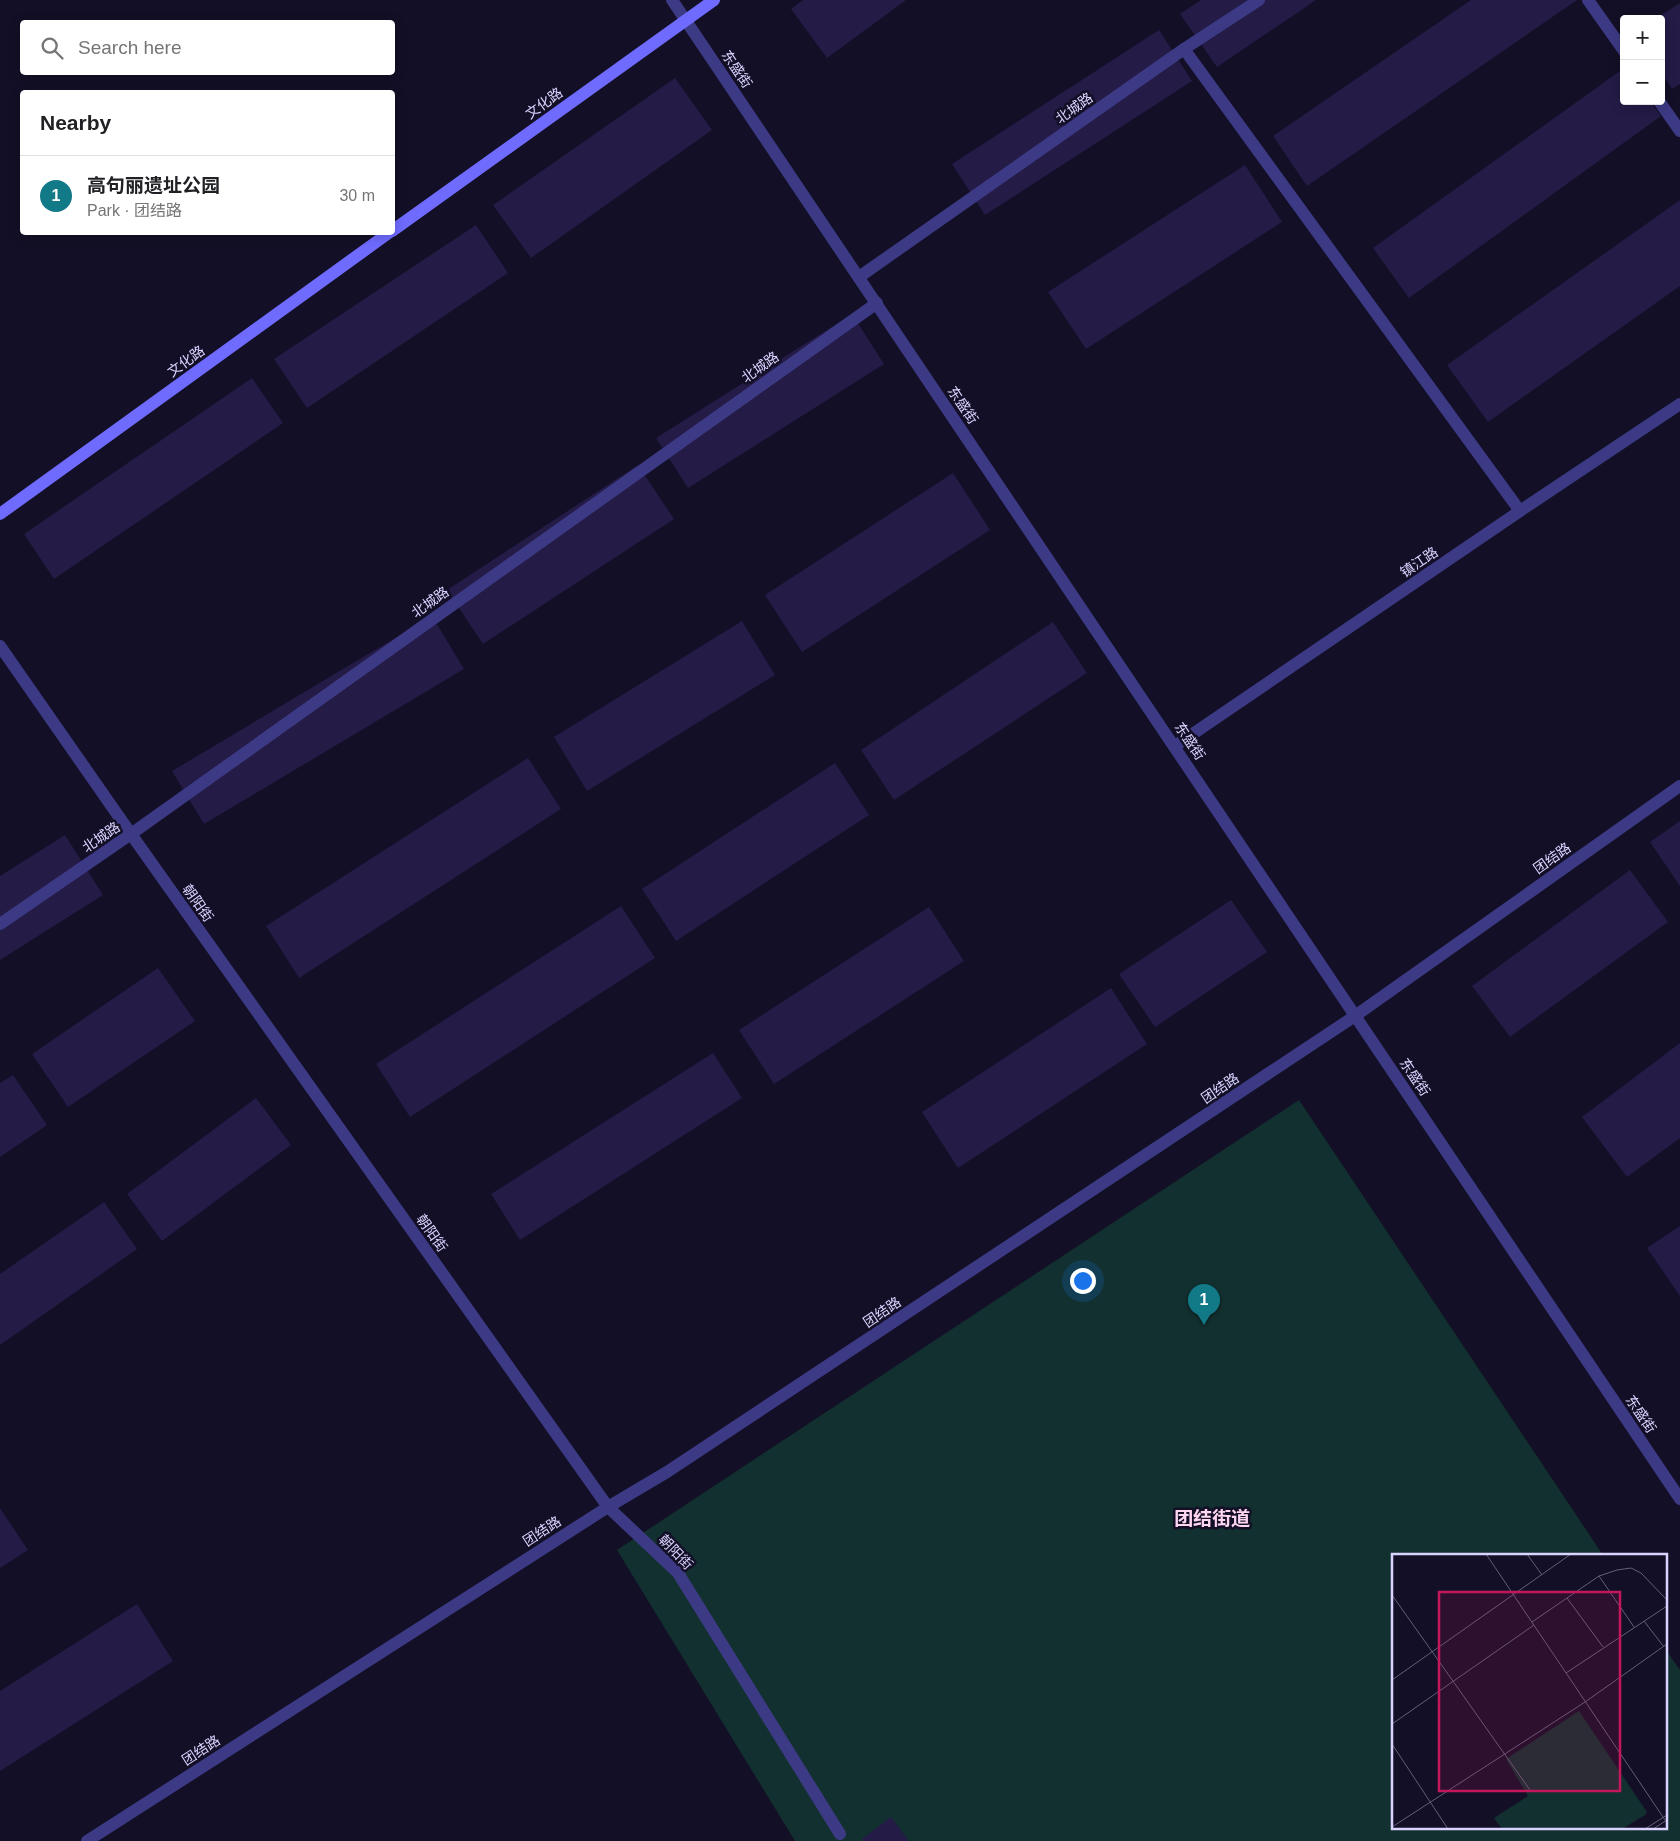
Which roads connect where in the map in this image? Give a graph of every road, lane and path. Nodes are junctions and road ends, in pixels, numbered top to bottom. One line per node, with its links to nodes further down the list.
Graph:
1 (672, 0): 5 (street, 东盛街)
2 (714, 0): 5 (main road, 文化路)
3 (1259, 0): 7 (street, 北城路)
4 (1588, 0): 6 (street)
5 (686, 19): 10 (main road, 文化路); 12 (street, 东盛街)
6 (1620, 45)
7 (1184, 50): 12 (street, 北城路); 15 (street)
8 (1662, 105): 9 (street)
9 (1680, 131)
10 (395, 229)
11 (387, 235): 16 (main road, 文化路)
12 (859, 277): 13 (street, 东盛街)
13 (877, 303): 18 (street, 东盛街); 20 (street, 北城路)
14 (1680, 404): 15 (street, 镇江路)
15 (1520, 511): 18 (street, 镇江路)
16 (0, 514)
17 (0, 646): 20 (street, 朝阳街)
18 (1175, 746): 22 (street, 东盛街)
19 (1680, 786): 22 (street, 团结路)
20 (131, 834): 21 (street, 北城路); 24 (street, 朝阳街)
21 (0, 924)
22 (1355, 1016): 23 (street, 东盛街); 24 (street, 团结路)
23 (1680, 1499)
24 (608, 1507): 25 (street, 朝阳街); 26 (street, 团结路)
25 (840, 1834)
26 (86, 1841)

